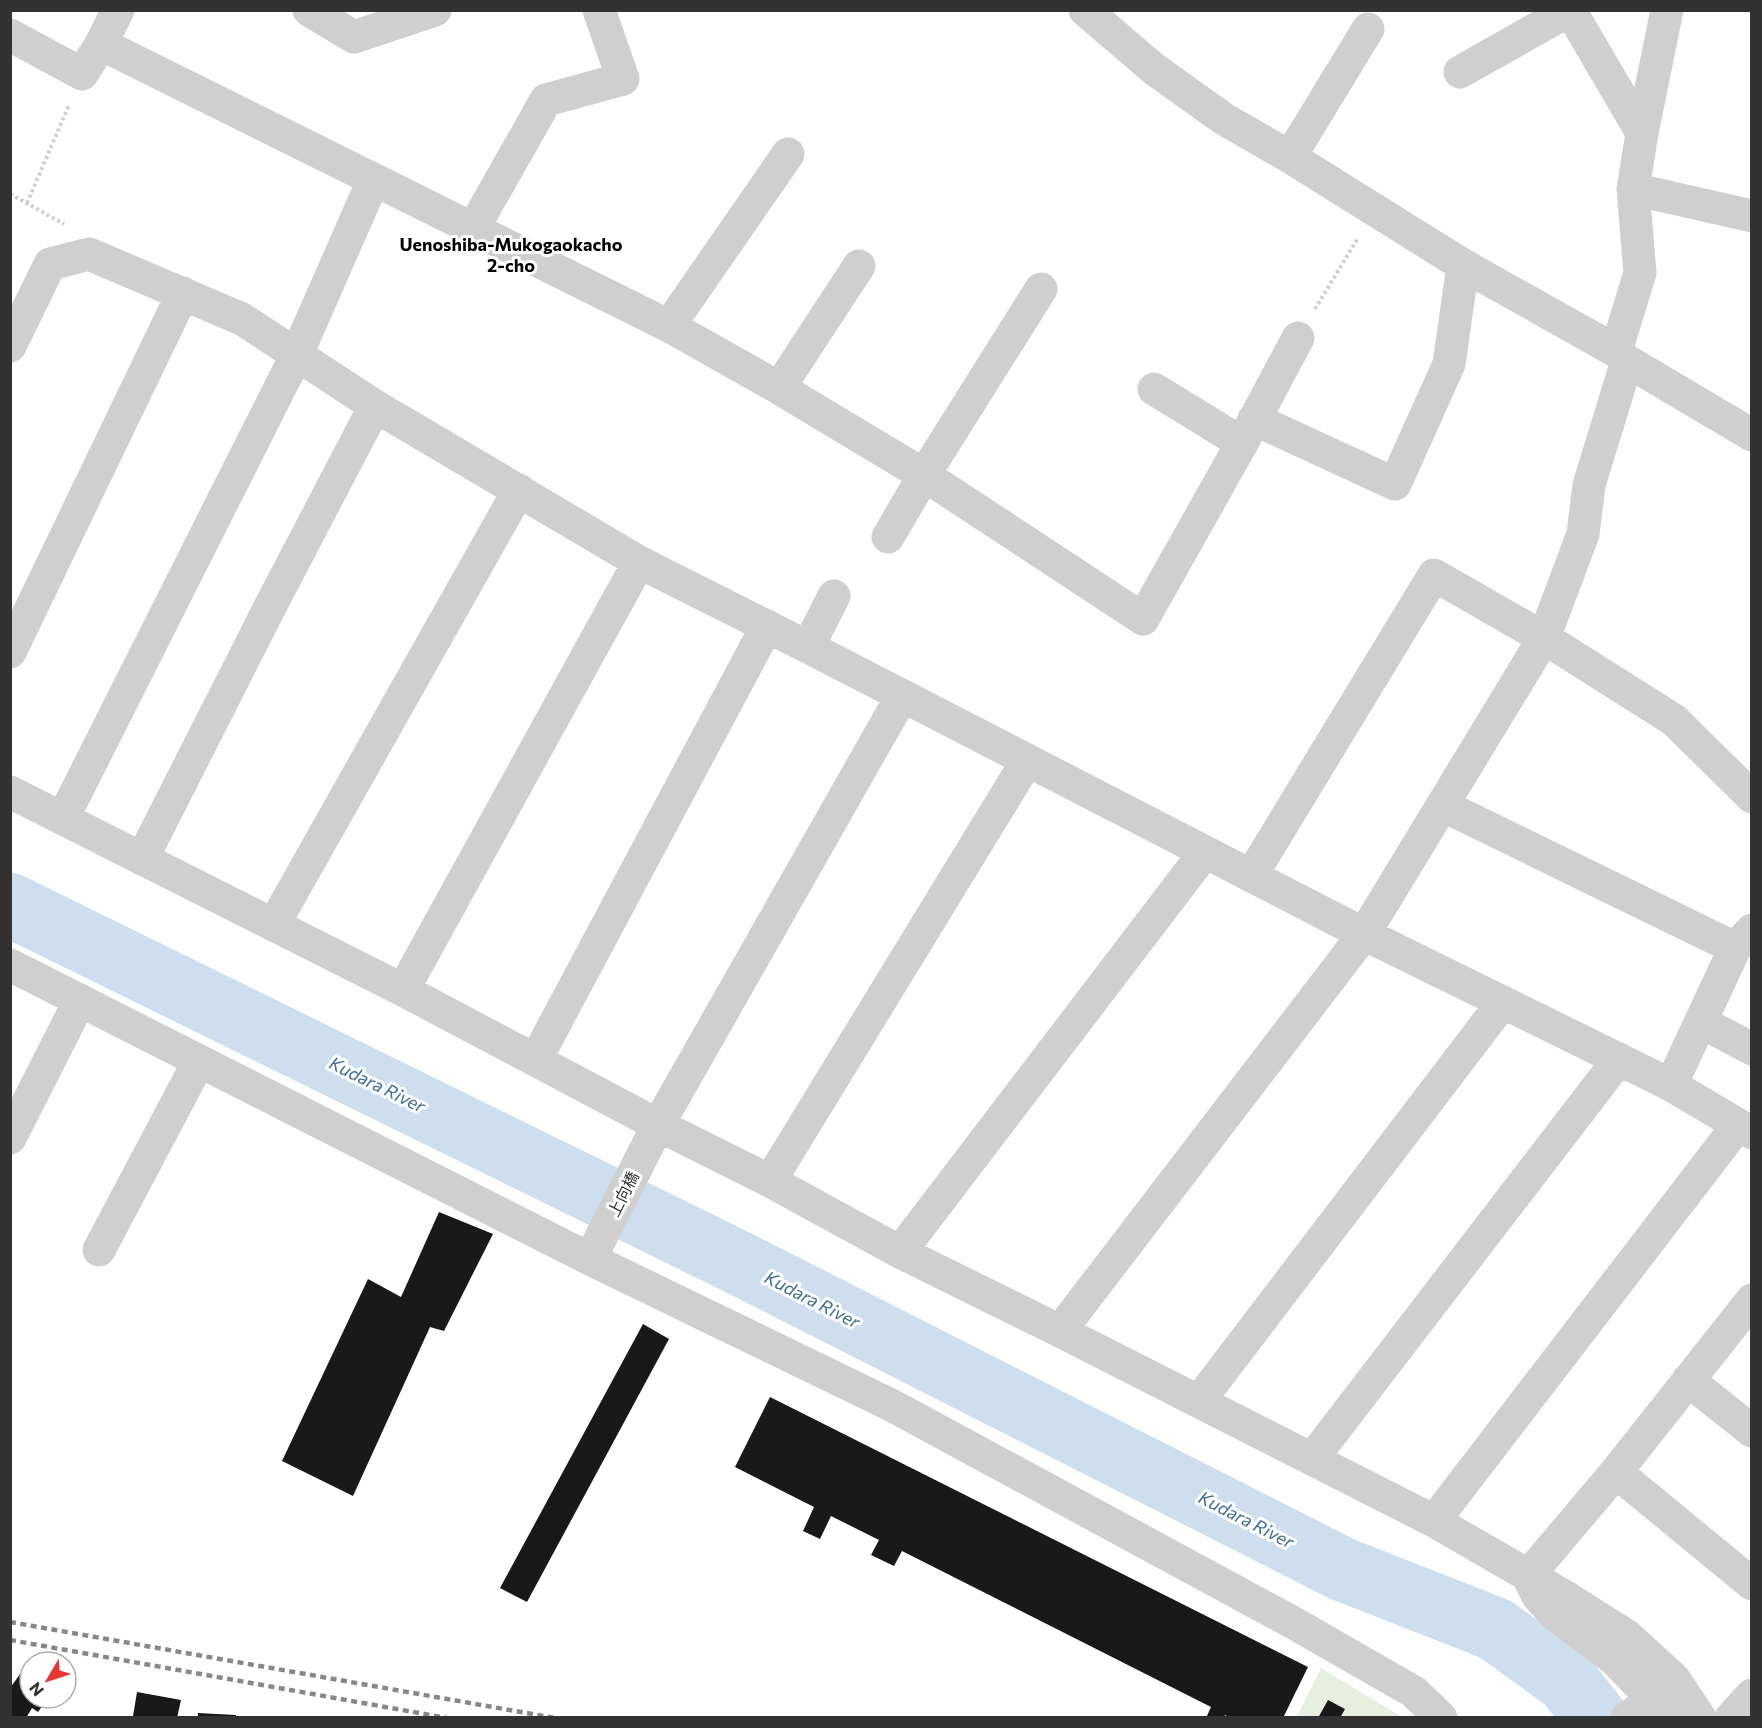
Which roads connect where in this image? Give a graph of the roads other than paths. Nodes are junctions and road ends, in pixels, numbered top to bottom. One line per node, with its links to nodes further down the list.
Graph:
1 (118, 10): 9 (street)
2 (309, 10): 3 (street)
3 (435, 10)
4 (599, 10): 17 (street)
5 (1085, 10): 13 (street)
6 (1667, 10): 11 (street)
7 (1368, 30): 13 (street)
8 (10, 35): 9 (street)
9 (101, 44): 14 (street)
10 (1460, 72): 11 (street)
11 (1642, 134): 15 (street)
12 (788, 154): 22 (street)
13 (1290, 157): 18 (street)
14 (373, 181): 17 (street); 25 (street)
15 (1633, 189): 16 (street); 26 (street)
16 (1752, 216)
17 (472, 229): 22 (street)
18 (1463, 265): 26 (street); 30 (street)
19 (859, 266): 27 (street)
20 (1041, 288): 32 (street)
21 (183, 292): 24 (street); 25 (street); 40 (street)
22 (669, 326): 27 (street)
23 (1298, 339): 30 (street)
24 (10, 346)
25 (296, 356): 29 (street); 46 (street)
26 (1622, 356): 31 (street); 38 (street)
27 (778, 388): 32 (street)
28 (1154, 389): 30 (street)
29 (375, 406): 33 (street); 48 (street)
30 (1248, 431): 32 (street)
31 (1752, 435)
32 (924, 475): 34 (street)
33 (519, 490): 35 (street); 50 (street)
34 (888, 537)
35 (639, 562): 37 (street); 54 (street)
36 (834, 596): 39 (street)
37 (767, 626): 39 (street); 59 (street)
38 (1544, 638): 44 (street); 45 (street); 49 (street)
39 (808, 647): 41 (street)
40 (10, 652)
41 (902, 696): 42 (street); 64 (street, 上向橋)
42 (1027, 761): 47 (street); 66 (street)
43 (10, 792): 46 (street)
44 (1752, 797)
45 (1442, 805): 51 (street); 52 (street)
46 (63, 818): 48 (street)
47 (1205, 852): 49 (street); 69 (street)
48 (142, 858): 50 (street)
49 (1251, 876): 51 (street)
50 (274, 924): 54 (street)
51 (1364, 934): 56 (street); 71 (street)
52 (1743, 939): 57 (street)
53 (10, 965): 55 (street)
54 (403, 990): 59 (street)
55 (80, 1000): 61 (street); 65 (street)
56 (1503, 1002): 60 (street); 73 (street)
57 (1701, 1022): 58 (street); 62 (street)
58 (1752, 1049)
59 (536, 1059): 64 (street)
60 (1619, 1059): 62 (street); 75 (street)
61 (199, 1061): 67 (street); 68 (street)
62 (1671, 1085): 63 (street)
63 (1745, 1129): 77 (street)
64 (653, 1134): 66 (street); 68 (street, 上向橋)
65 (10, 1138)
66 (770, 1181): 69 (street)
67 (99, 1250)
68 (594, 1252): 82 (street)
69 (900, 1252): 71 (street)
70 (1752, 1300): 72 (street)
71 (1060, 1330): 73 (street)
72 (1688, 1380): 74 (street); 76 (street)
73 (1199, 1401): 75 (street)
74 (1752, 1431)
75 (1312, 1459): 77 (street)
76 (1616, 1472): 78 (street); 79 (street)
77 (1434, 1521): 78 (street)
78 (1528, 1576): 81 (street); 83 (street)
79 (1752, 1584)
80 (1752, 1695): 84 (street)
81 (1643, 1713)
82 (1441, 1718)
83 (1700, 1718)
84 (1731, 1718)

